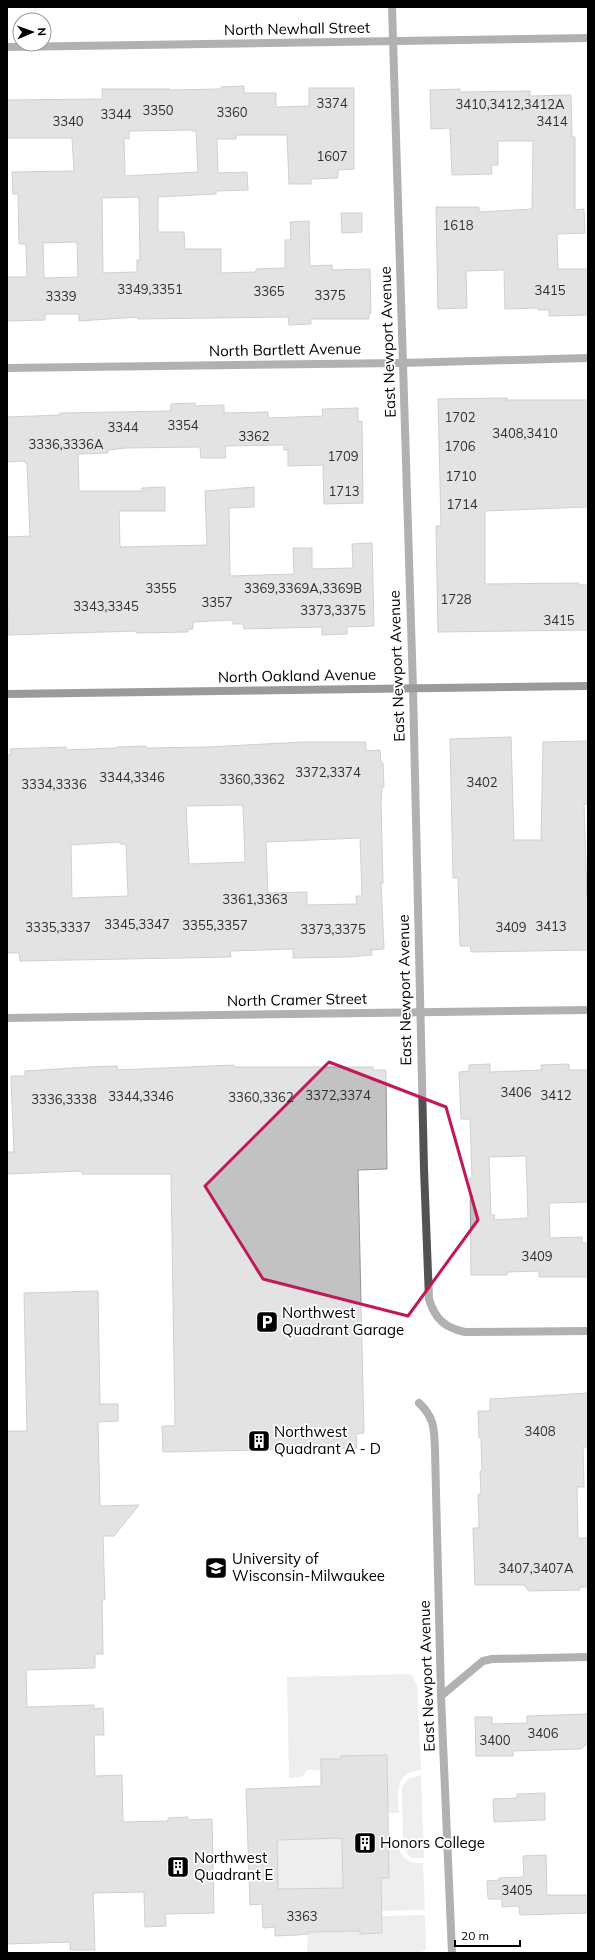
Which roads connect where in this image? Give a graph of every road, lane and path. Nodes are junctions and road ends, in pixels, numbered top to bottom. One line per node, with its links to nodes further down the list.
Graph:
1 (392, 7): 3 (street, East Newport Avenue)
2 (588, 38): 3 (street, North Newhall Street)
3 (393, 41): 4 (street, North Newhall Street); 6 (street, East Newport Avenue)
4 (7, 47)
5 (588, 358): 6 (street, North Bartlett Avenue)
6 (402, 363): 7 (street, North Bartlett Avenue); 9 (street, East Newport Avenue)
7 (7, 368)
8 (588, 686): 9 (main road, North Oakland Avenue)
9 (413, 689): 10 (main road, North Oakland Avenue); 12 (street, East Newport Avenue)
10 (7, 694)
11 (588, 1010): 12 (street, North Cramer Street)
12 (420, 1012): 13 (street, North Cramer Street); 14 (street, East Newport Avenue)
13 (7, 1018)
14 (588, 1331)
15 (418, 1403): 17 (street, East Newport Avenue)
16 (588, 1657): 17 (street)
17 (441, 1696): 18 (street, East Newport Avenue)
18 (452, 1953)

